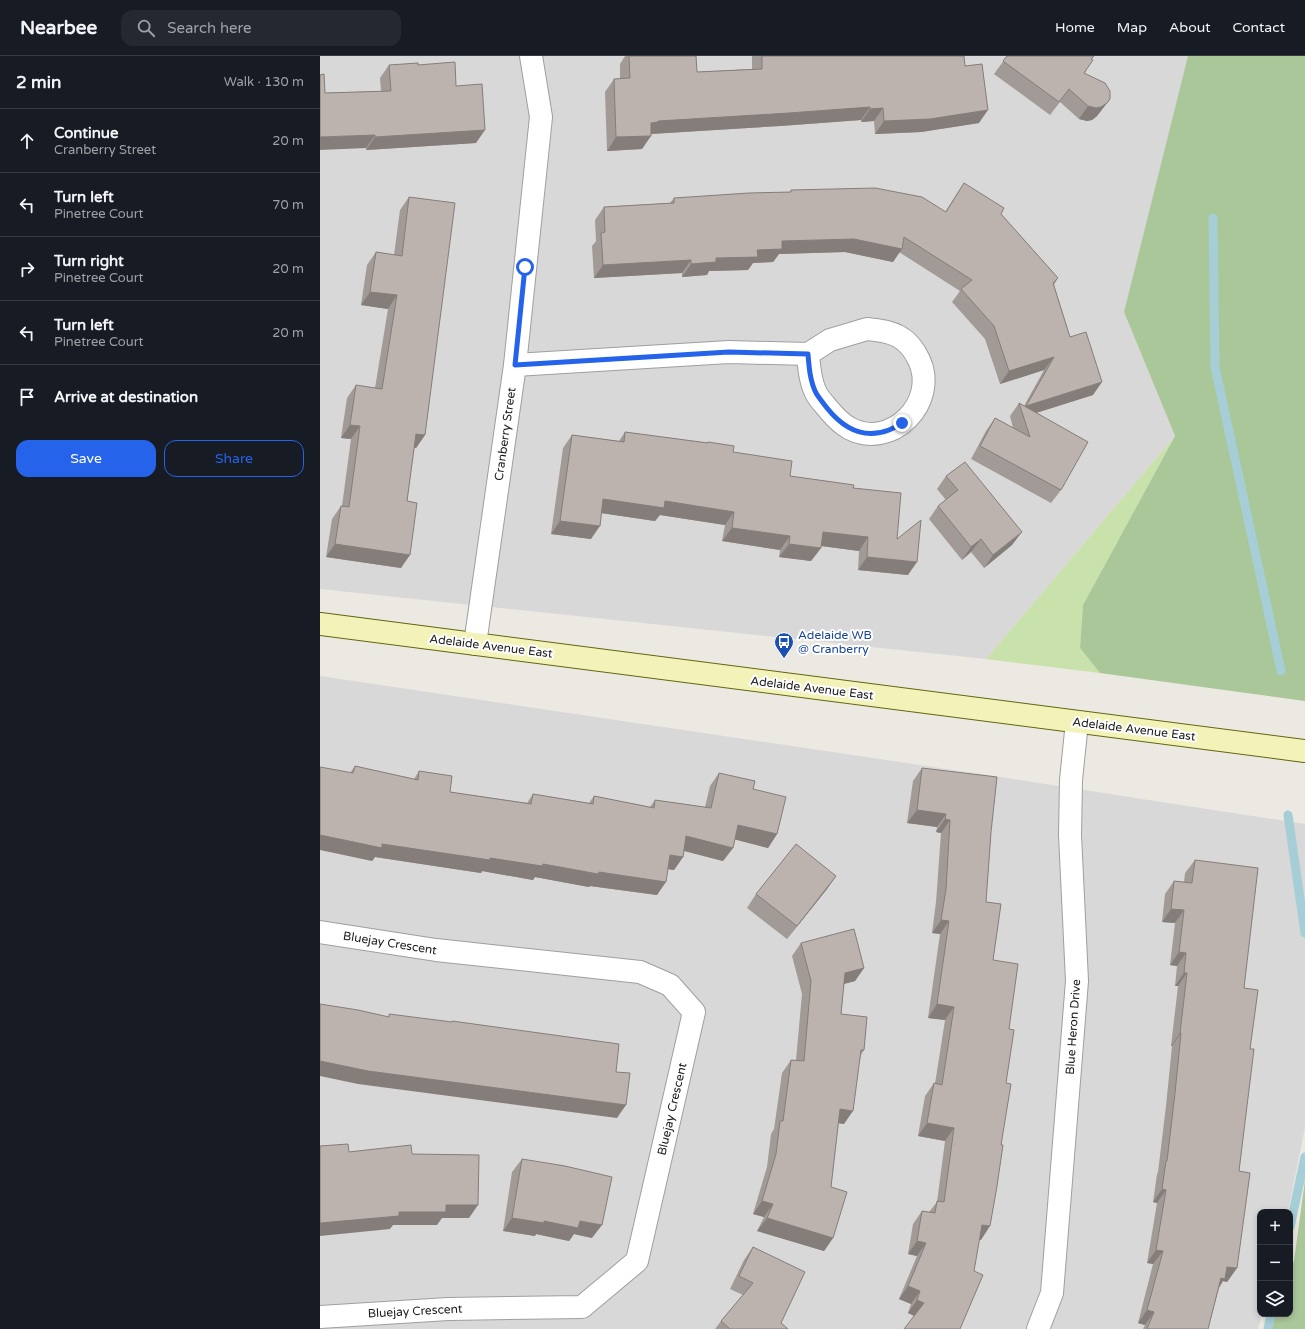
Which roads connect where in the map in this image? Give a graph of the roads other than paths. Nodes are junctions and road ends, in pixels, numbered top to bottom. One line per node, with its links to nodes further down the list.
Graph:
1 (531, 56): 3 (street, Cranberry Street)
2 (808, 354): 2 (street); 3 (street)
3 (515, 365): 5 (street, Cranberry Street)
4 (320, 624): 5 (main road, Adelaide Avenue East)
5 (475, 644): 6 (main road, Adelaide Avenue East)
6 (1077, 722): 7 (main road, Adelaide Avenue East); 10 (street, Blue Heron Drive)
7 (1305, 751)
8 (320, 932): 9 (street, Bluejay Crescent)
9 (320, 1317)
10 (1038, 1329)

